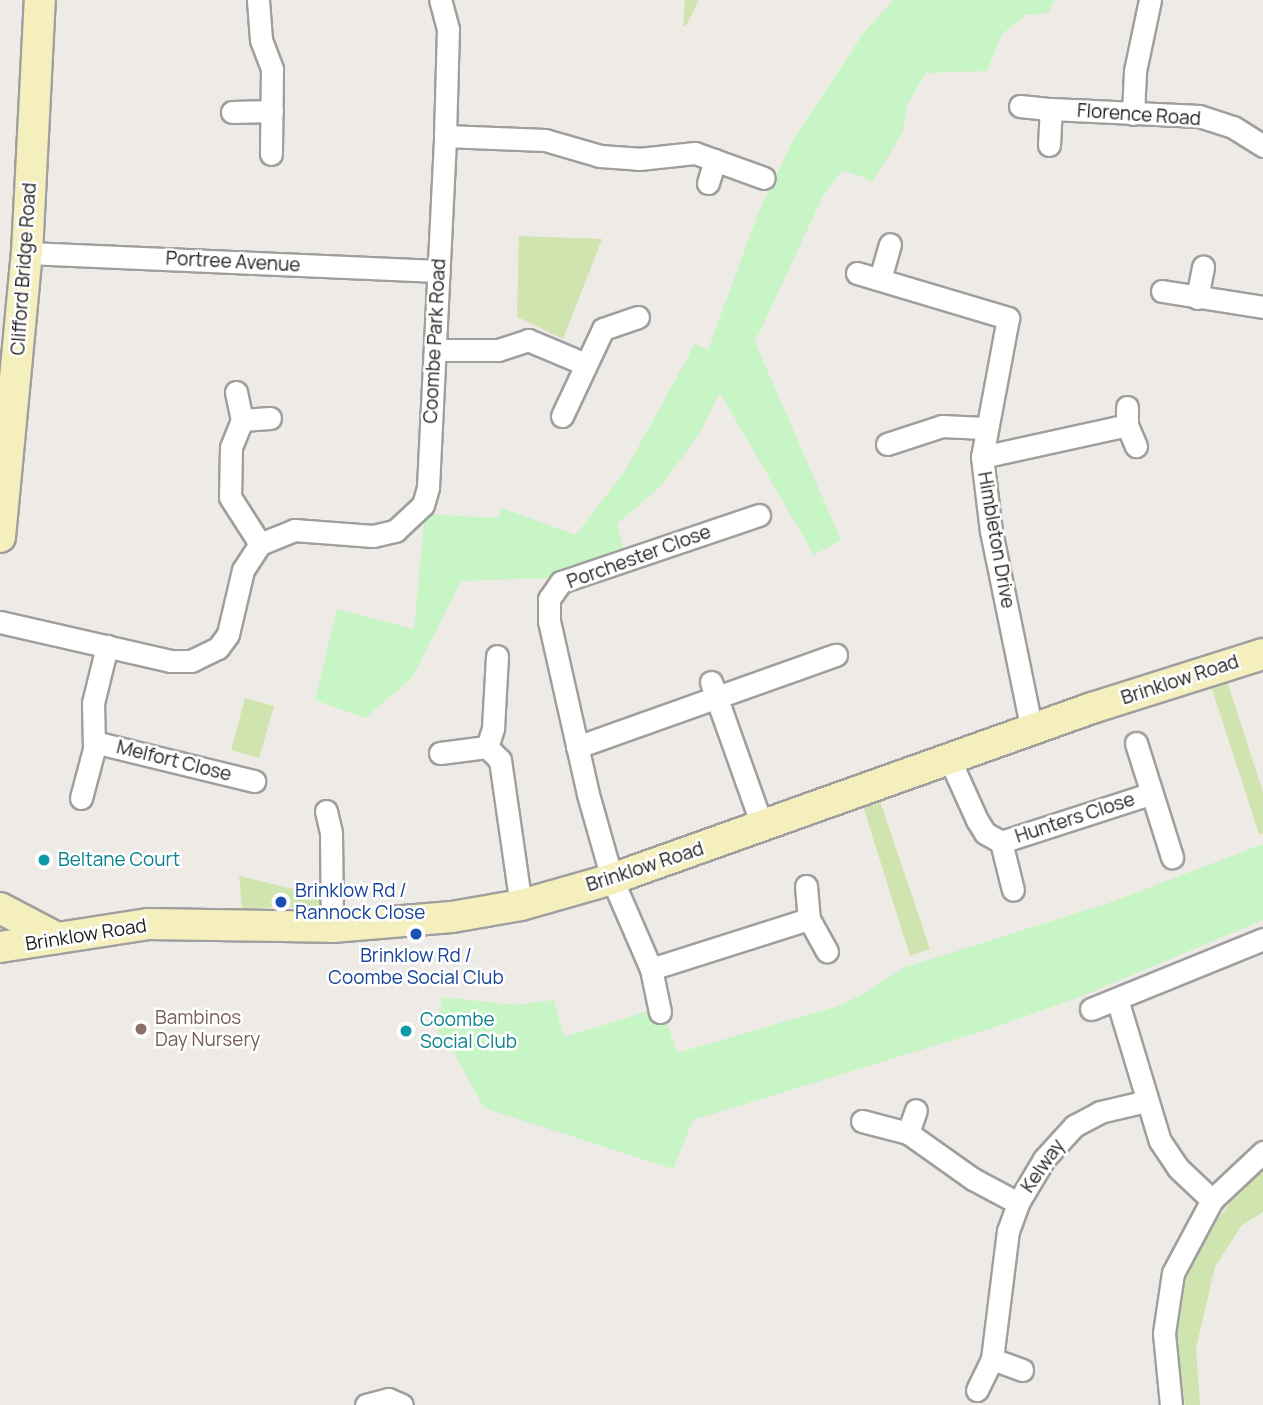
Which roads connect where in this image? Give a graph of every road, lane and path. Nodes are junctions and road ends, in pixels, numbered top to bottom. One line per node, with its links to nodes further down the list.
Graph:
1 (40, 0): 18 (main road, Clifford Bridge Road)
2 (258, 0): 7 (street)
3 (1150, 0): 9 (street)
4 (445, 2): 10 (street, Coombe Park Road)
5 (1020, 106): 6 (street, Florence Road)
6 (1051, 108): 9 (street, Florence Road); 11 (street, Florence Road)
7 (272, 111): 8 (street); 13 (street)
8 (233, 112)
9 (1133, 114): 12 (street, Florence Road)
10 (445, 136): 14 (street); 20 (street, Coombe Park Road)
11 (1049, 145)
12 (1263, 146)
13 (271, 154)
14 (715, 160): 15 (street); 16 (street)
15 (764, 178)
16 (708, 183)
17 (890, 244): 22 (street)
18 (27, 253): 20 (street, Portree Avenue); 38 (main road, Clifford Bridge Road)
19 (1203, 267): 24 (street)
20 (439, 271): 27 (street, Coombe Park Road)
21 (857, 273): 22 (street, Himbleton Drive)
22 (880, 279): 33 (street, Himbleton Drive)
23 (1161, 291): 24 (street)
24 (1197, 298): 25 (street)
25 (1263, 307)
26 (638, 317): 28 (street)
27 (435, 350): 28 (street); 39 (street, Coombe Park Road)
28 (585, 364): 30 (street)
29 (236, 391): 32 (street)
30 (562, 416)
31 (270, 418): 32 (street)
32 (243, 420): 39 (street)
33 (984, 428): 34 (street); 36 (street, Himbleton Drive)
34 (887, 444)
35 (1136, 446): 36 (street)
36 (982, 457): 46 (street, Himbleton Drive)
37 (759, 515): 50 (street, Porchester Close)
38 (0, 537)
39 (260, 544): 41 (street)
40 (0, 622): 41 (street)
41 (107, 646): 47 (street, Melfort Close)
42 (1263, 654): 46 (main road, Brinklow Road)
43 (836, 655): 45 (street)
44 (497, 656): 49 (street)
45 (715, 690): 50 (street); 57 (street)
46 (1032, 730): 52 (main road, Brinklow Road)
47 (94, 742): 53 (street, Melfort Close); 55 (street, Melfort Close)
48 (1136, 743): 54 (street, Hunters Close)
49 (487, 747): 51 (street); 63 (street)
50 (577, 747): 60 (street, Porchester Close)
51 (440, 754)
52 (949, 758): 57 (main road, Brinklow Road); 58 (street, Hunters Close)
53 (254, 781)
54 (1150, 794): 58 (street, Hunters Close); 59 (street, Hunters Close)
55 (81, 798)
56 (326, 811): 66 (street)
57 (763, 828): 60 (main road, Brinklow Road)
58 (1001, 842): 62 (street, Hunters Close)
59 (1172, 857)
60 (612, 879): 63 (main road, Brinklow Road); 71 (street, Porchester Close)
61 (806, 886): 65 (street)
62 (1013, 890)
63 (521, 905): 66 (main road, Brinklow Road)
64 (0, 908): 67 (main road)
65 (809, 919): 70 (street); 71 (street)
66 (332, 927): 67 (main road, Brinklow Road)
67 (57, 938): 69 (main road, Brinklow Road)
68 (1262, 941): 72 (street)
69 (0, 947)
70 (827, 951)
71 (651, 969): 74 (street, Porchester Close)
72 (1117, 999): 73 (street); 75 (street)
73 (1091, 1009)
74 (660, 1012)
75 (1147, 1101): 80 (street); 81 (street, Kelway)
76 (916, 1110): 78 (street)
77 (862, 1121): 78 (street, Kelway)
78 (908, 1133): 81 (street, Kelway)
79 (1263, 1153): 80 (street)
80 (1212, 1200): 87 (street)
81 (1018, 1203): 82 (street, Kelway)
82 (992, 1359): 83 (street); 84 (street, Kelway)
83 (1022, 1370)
84 (976, 1390)
85 (366, 1405): 86 (street)
86 (402, 1405)
87 (1171, 1405)

